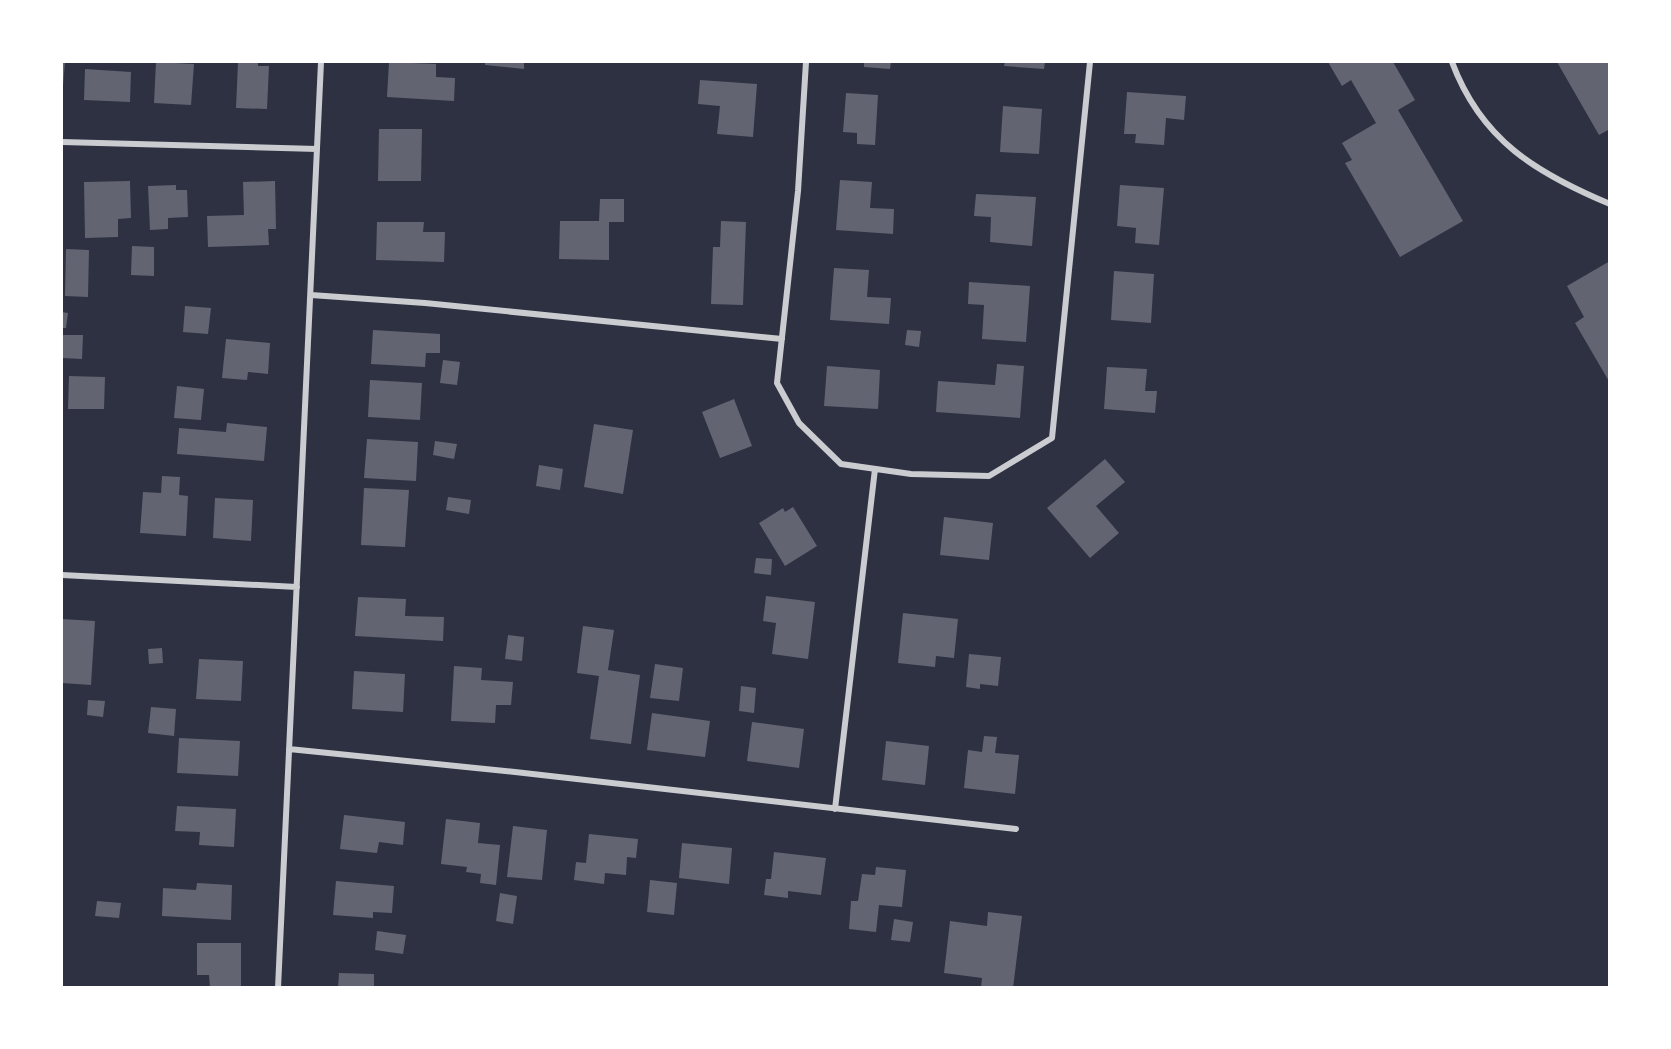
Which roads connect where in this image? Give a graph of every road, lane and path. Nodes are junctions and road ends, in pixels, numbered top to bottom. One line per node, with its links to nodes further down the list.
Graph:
1 (321, 62): 6 (street)
2 (806, 62): 9 (street)
3 (1090, 62): 10 (street)
4 (1452, 62): 7 (street)
5 (62, 142): 6 (street)
6 (317, 149): 8 (street)
7 (1610, 204)
8 (311, 295): 9 (street); 12 (street)
9 (782, 339): 10 (street)
10 (875, 469): 14 (street)
11 (62, 575): 12 (street)
12 (297, 587): 13 (street)
13 (289, 749): 14 (street); 16 (street)
14 (835, 809): 15 (street)
15 (1016, 829)
16 (278, 987)

